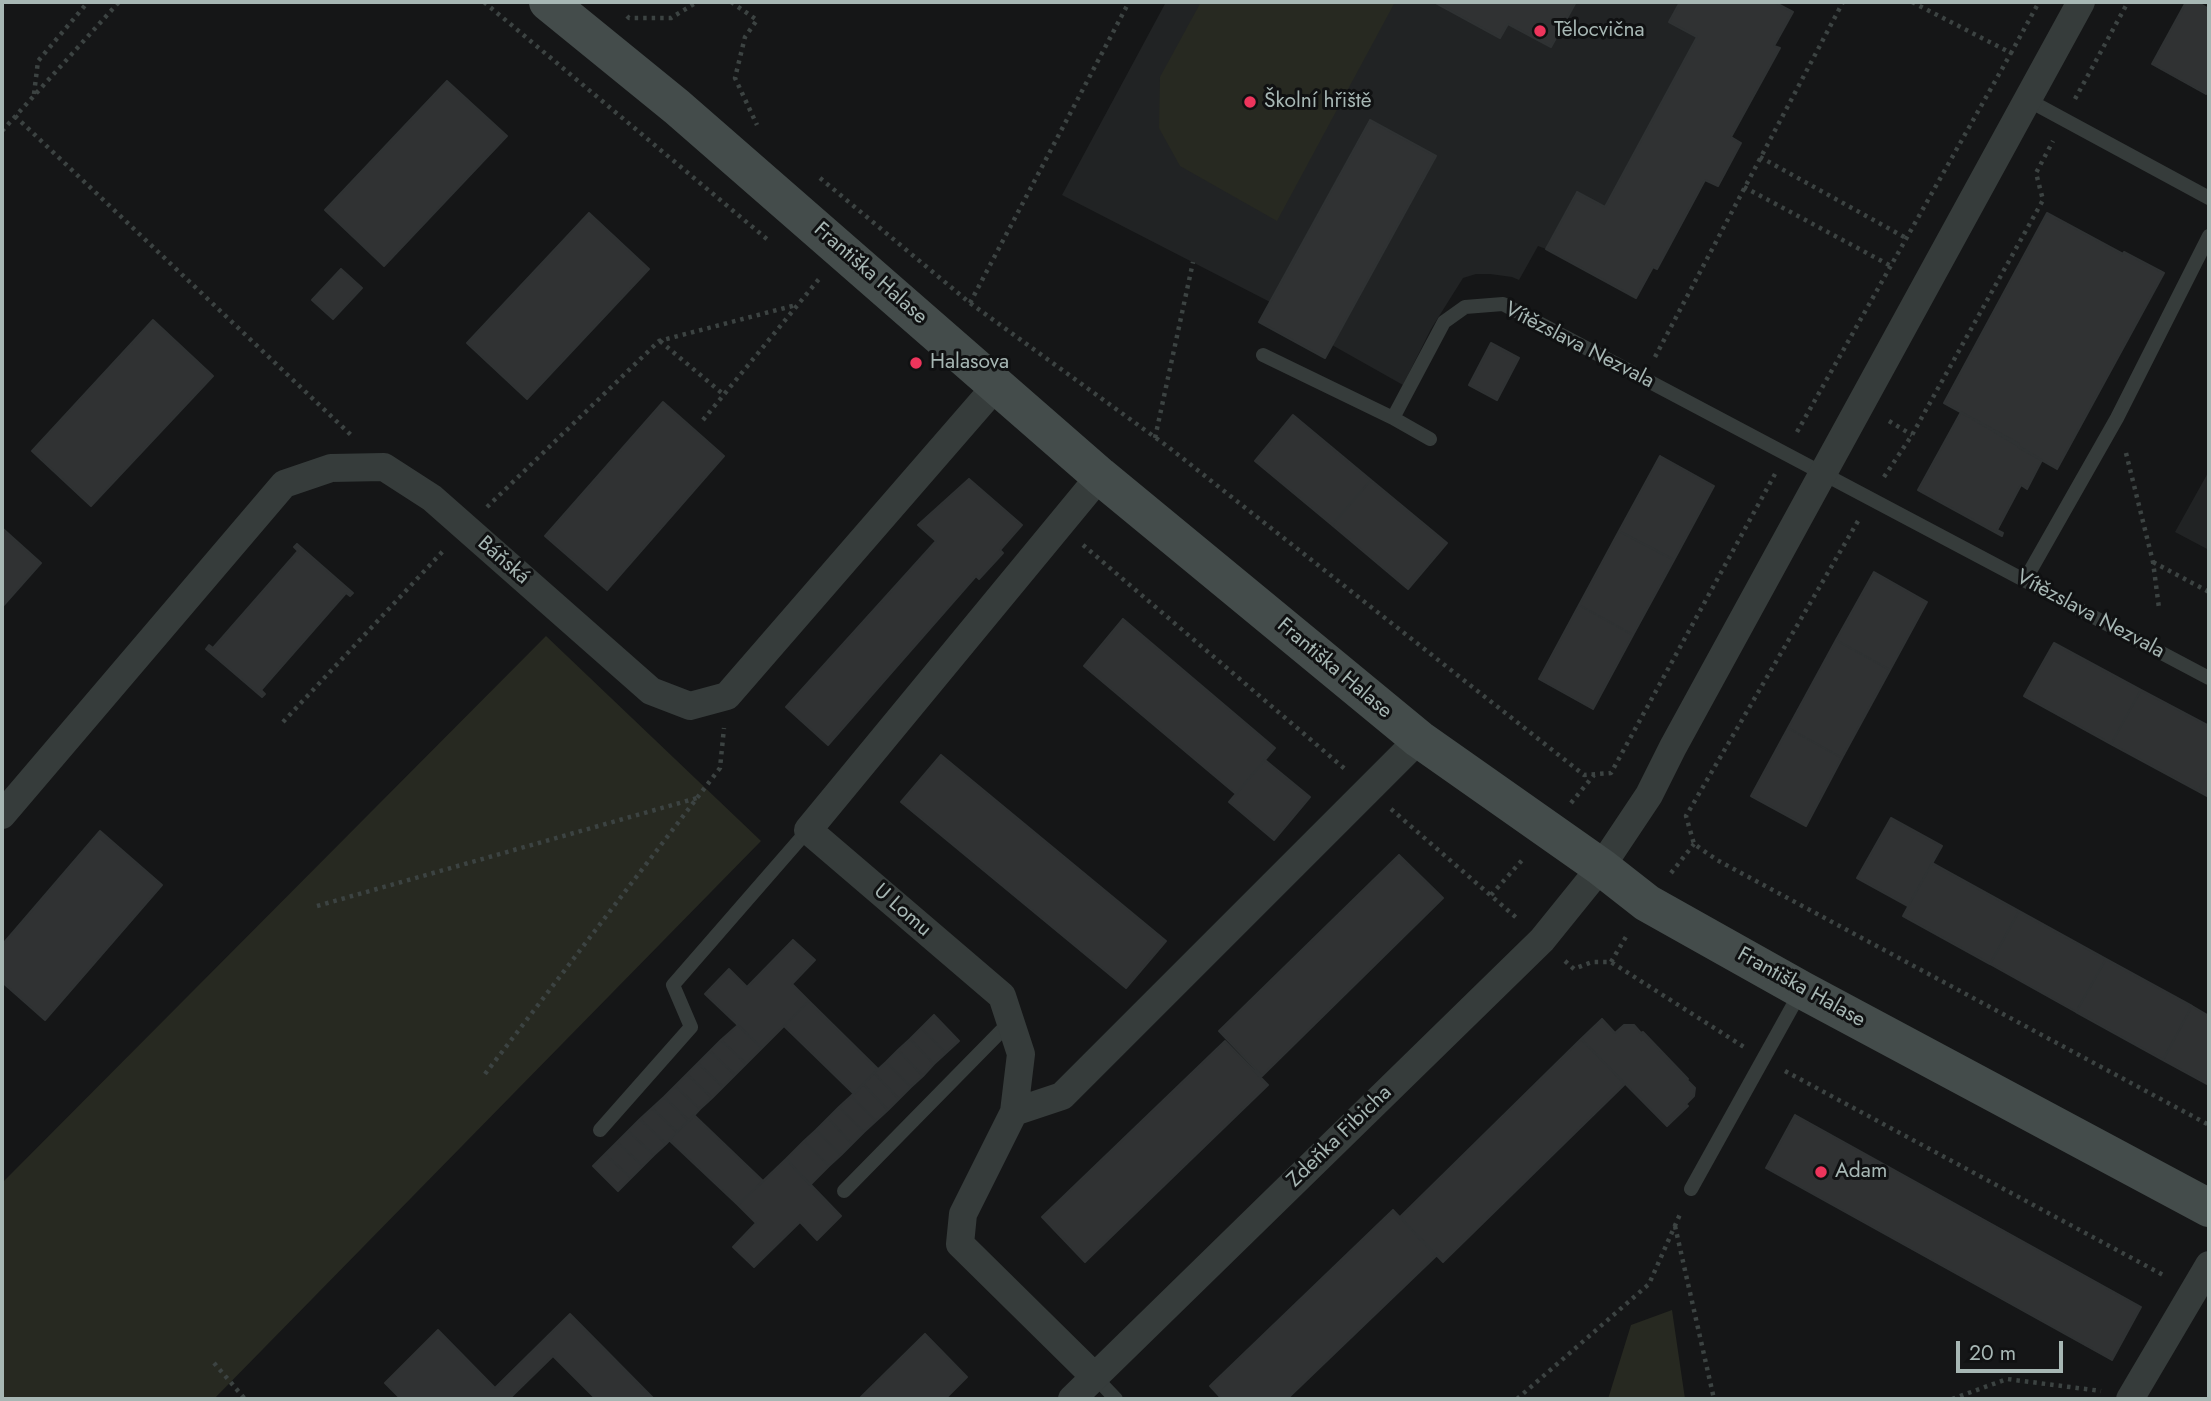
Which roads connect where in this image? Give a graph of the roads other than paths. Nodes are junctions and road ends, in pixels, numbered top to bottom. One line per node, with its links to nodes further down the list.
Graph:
1 (548, 2): 7 (street, Františka Halase)
2 (2081, 2): 3 (street)
3 (2028, 100): 4 (lane); 10 (street)
4 (2209, 198)
5 (2209, 236): 12 (lane)
6 (1263, 355): 8 (lane)
7 (998, 385): 11 (street, Františka Halase); 15 (street, Báňská)
8 (1393, 418): 9 (lane); 10 (lane, Vítězslava Nezvala)
9 (1430, 439)
10 (1823, 473): 12 (lane, Vítězslava Nezvala); 17 (street)
11 (1100, 476): 14 (street, Františka Halase); 16 (street)
12 (2025, 580): 13 (lane, Vítězslava Nezvala)
13 (2209, 678)
14 (1419, 739): 17 (street, Františka Halase); 20 (street)
15 (3, 812)
16 (807, 830): 19 (street, U Lomu); 21 (lane)
17 (1601, 867): 18 (street, Františka Halase); 26 (street, Zdeňka Fibicha)
18 (1802, 990): 22 (lane); 24 (street, Františka Halase)
19 (1010, 1022): 20 (street, U Lomu); 23 (lane)
20 (1014, 1112): 26 (street, U Lomu)
21 (600, 1130)
22 (1691, 1189)
23 (844, 1191)
24 (2209, 1208)
25 (2209, 1265): 27 (street)
26 (1095, 1377): 28 (street, Zdeňka Fibicha); 29 (lane)
27 (2135, 1390)
28 (1072, 1399)
29 (1116, 1399)

